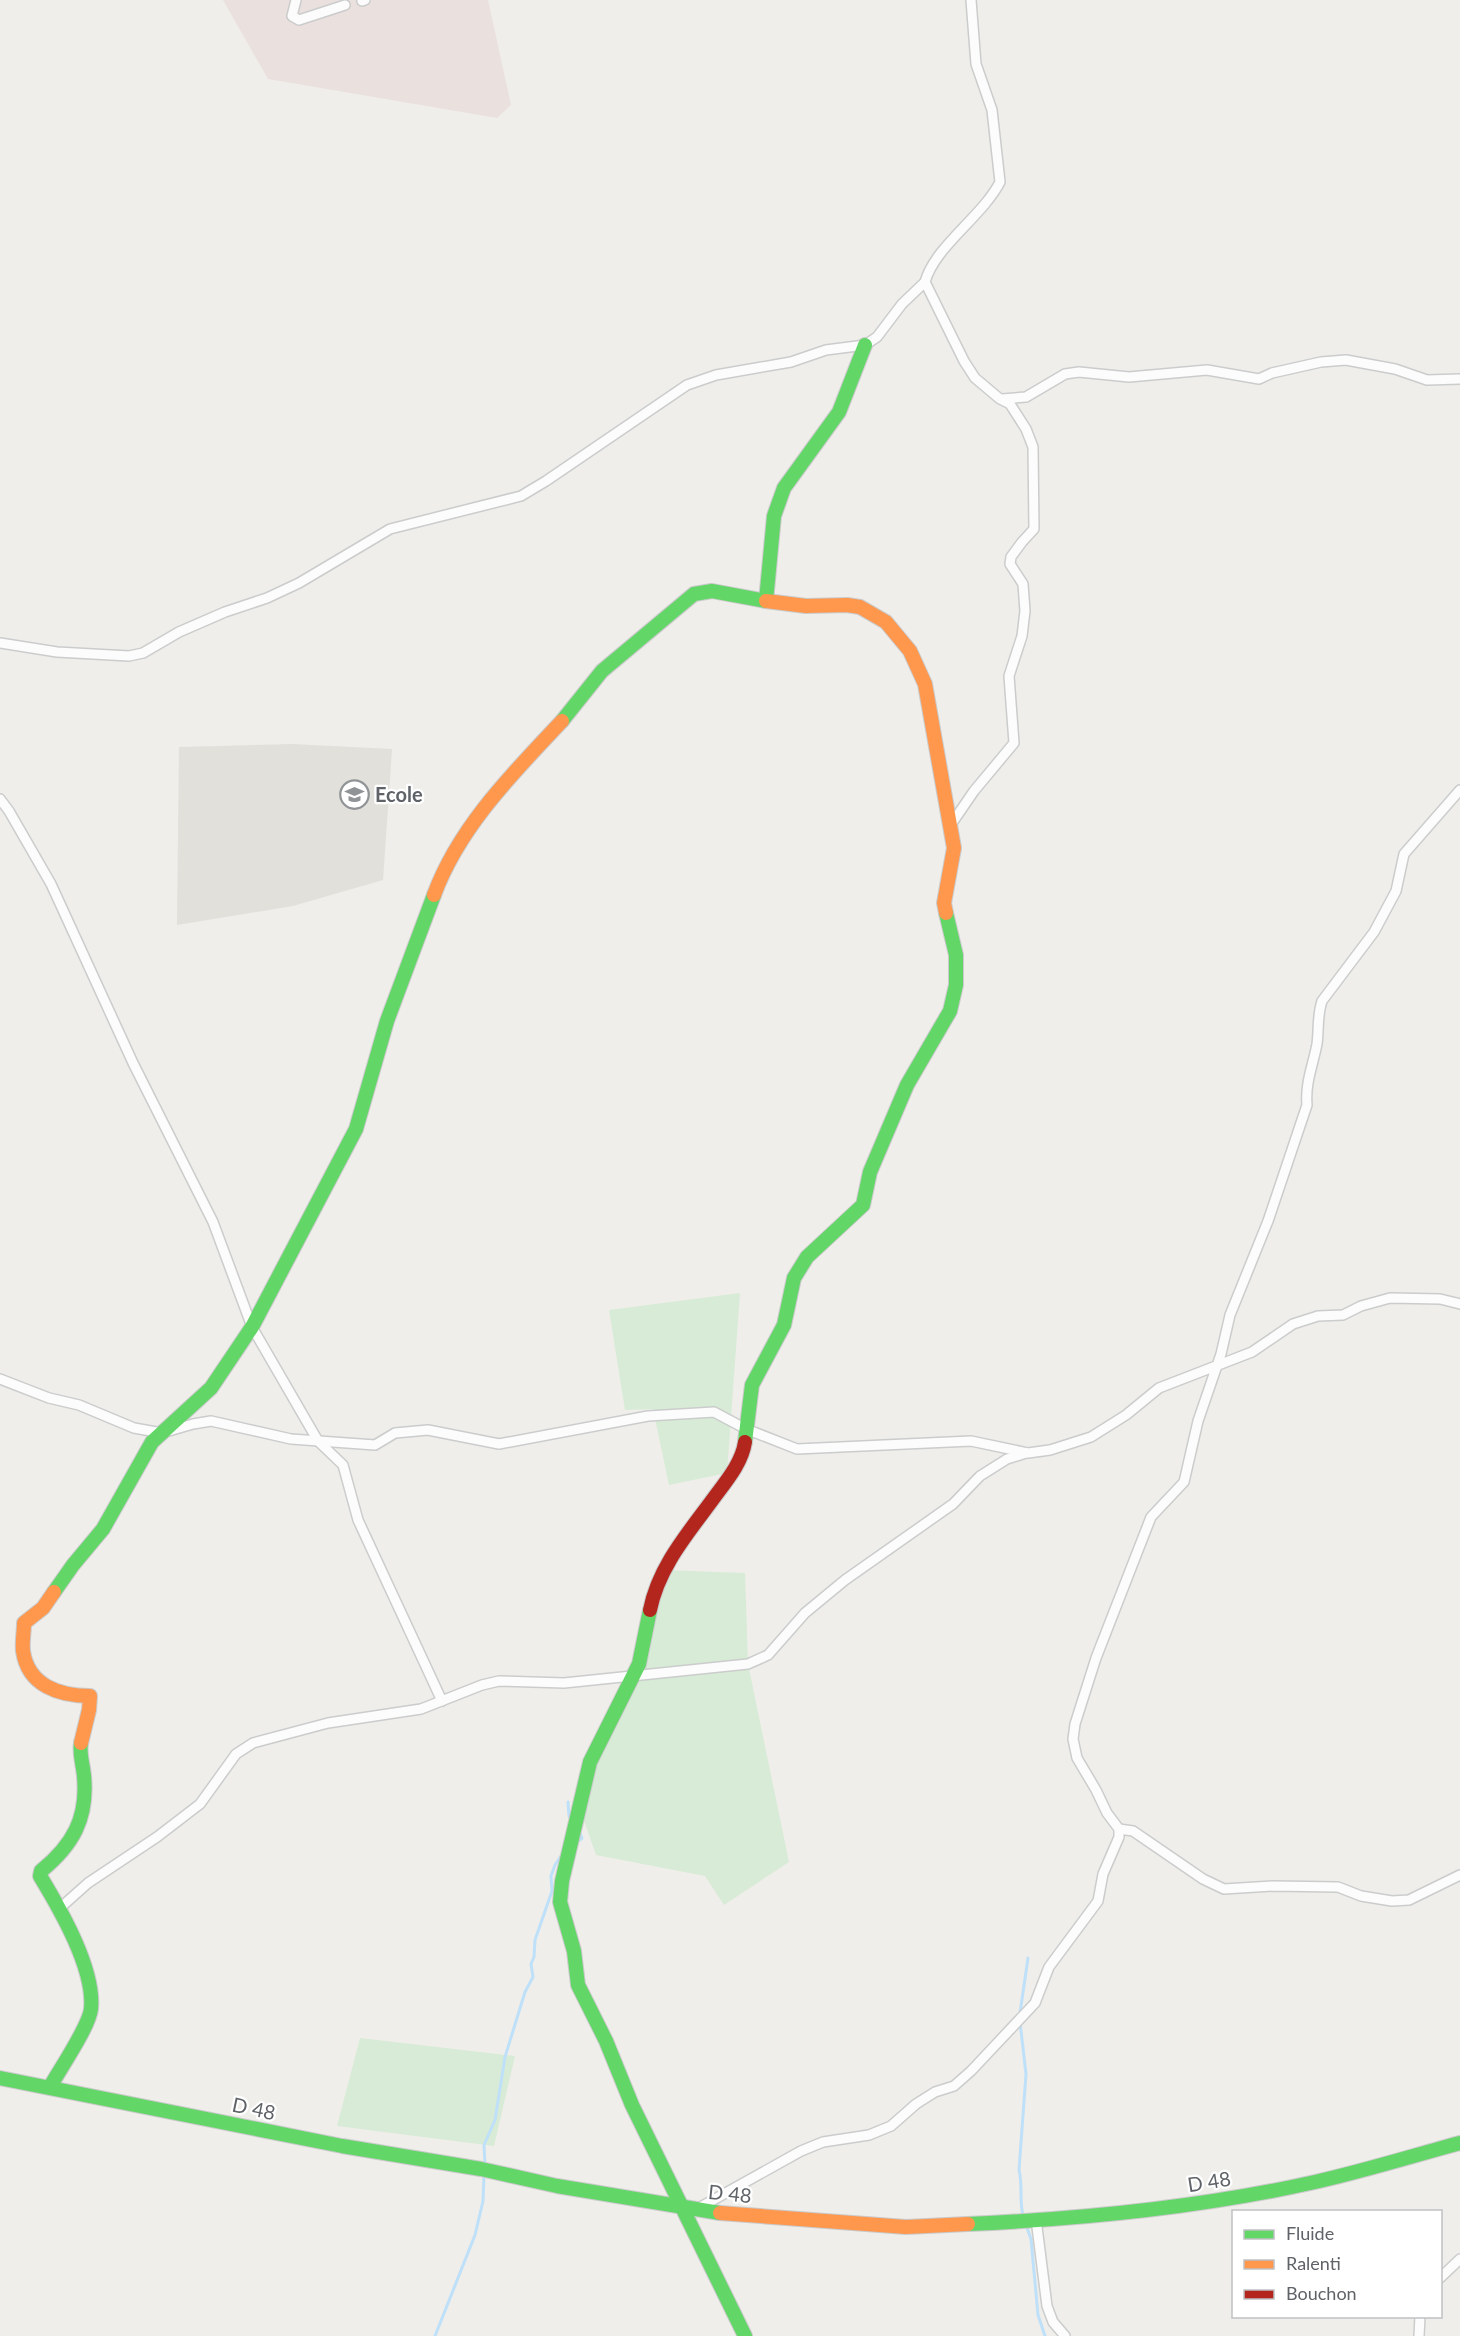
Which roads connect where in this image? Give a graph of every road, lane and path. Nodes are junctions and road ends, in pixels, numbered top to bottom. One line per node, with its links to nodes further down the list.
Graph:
1 (296, 0): 3 (street)
2 (971, 0): 4 (street)
3 (345, 5)
4 (925, 282): 5 (street); 7 (street)
5 (865, 345): 8 (street); 9 (street)
6 (1460, 379): 7 (street)
7 (1000, 399): 12 (street)
8 (766, 601): 12 (street); 14 (street)
9 (0, 643)
10 (1460, 790): 15 (street)
11 (0, 799): 14 (street)
12 (950, 826): 17 (street)
13 (1460, 1305): 15 (street)
14 (252, 1327): 18 (street); 19 (street)
15 (1216, 1368): 20 (street); 23 (street)
16 (0, 1378): 18 (street)
17 (747, 1429): 19 (street); 20 (street); 21 (street)
18 (162, 1434): 19 (street); 25 (street)
19 (318, 1441): 22 (street)
20 (1028, 1453): 21 (street)
21 (633, 1674): 22 (street); 29 (street)
22 (442, 1701): 25 (street)
23 (1119, 1829): 24 (street); 29 (street)
24 (1460, 1875)
25 (60, 1908): 27 (street)
26 (0, 2078): 27 (street, D 48)
27 (50, 2087): 29 (street, D 48)
28 (1460, 2143): 30 (street, D 48)
29 (690, 2208): 30 (street, D 48); 34 (street)
30 (1036, 2220): 35 (street)
31 (1460, 2259): 32 (street)
32 (1442, 2276)
33 (1420, 2318): 36 (street)
34 (745, 2336)
35 (1065, 2336)
36 (1419, 2336)

